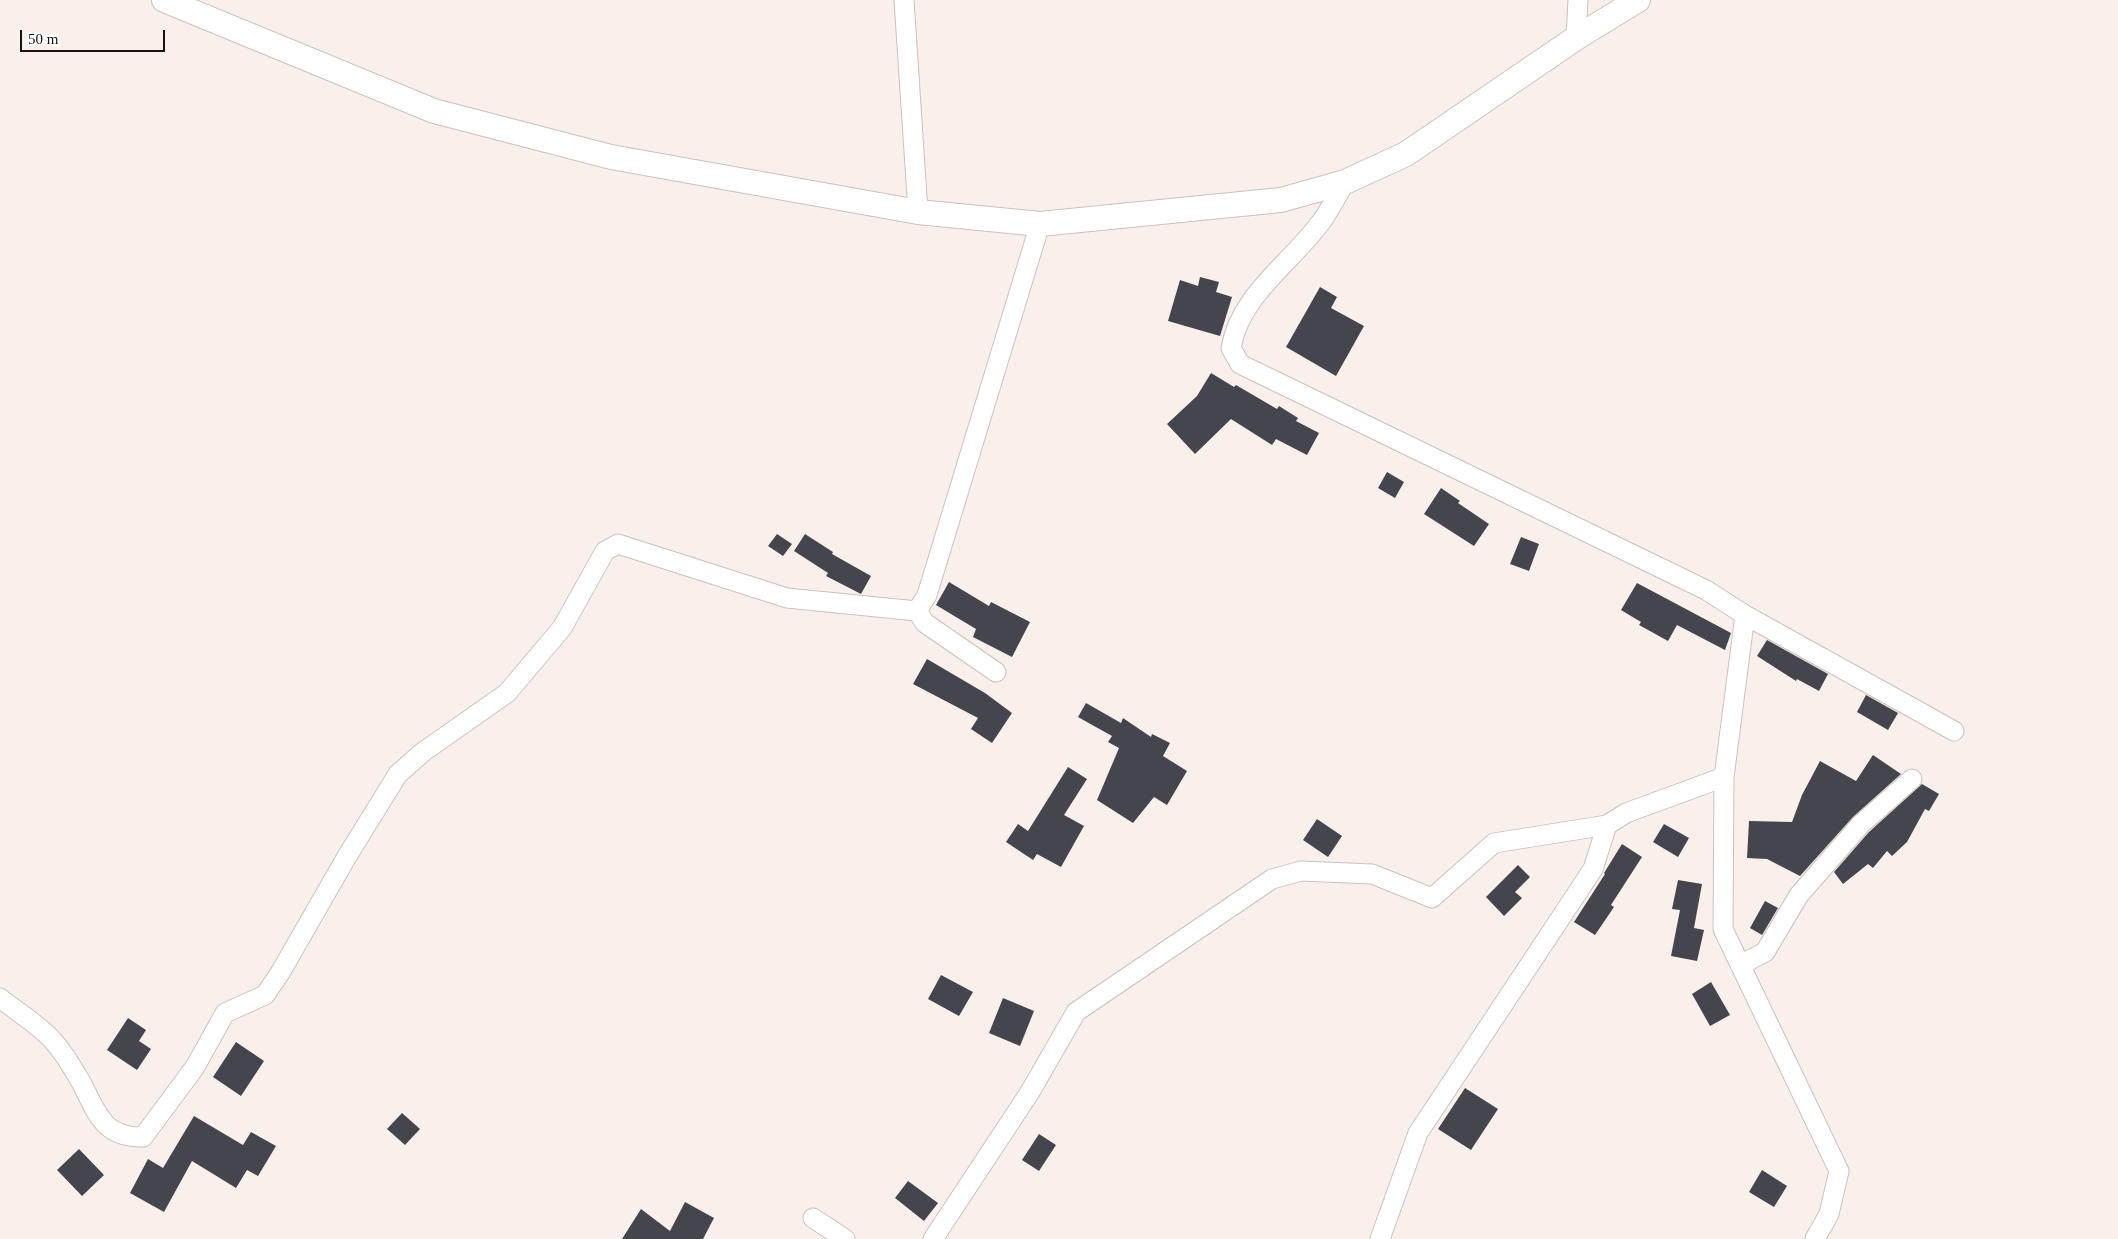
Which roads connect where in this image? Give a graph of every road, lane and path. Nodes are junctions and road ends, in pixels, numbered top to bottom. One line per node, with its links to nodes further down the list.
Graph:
1 (164, 0): 7 (main road)
2 (904, 0): 7 (street)
3 (1578, 0): 5 (street)
4 (1638, 0): 5 (main road)
5 (1576, 38): 6 (main road)
6 (1345, 182): 8 (main road); 10 (street)
7 (918, 212): 8 (main road)
8 (1040, 224): 9 (street)
9 (917, 611): 11 (street); 17 (street)
10 (1745, 615): 12 (street); 13 (street)
11 (996, 672)
12 (1954, 732)
13 (1724, 778): 15 (street); 16 (street)
14 (1912, 779): 16 (street)
15 (1607, 826): 20 (street); 21 (street)
16 (1740, 964): 22 (street)
17 (0, 998)
18 (813, 1218): 19 (street)
19 (845, 1239)
20 (933, 1239)
21 (1380, 1239)
22 (1815, 1239)

